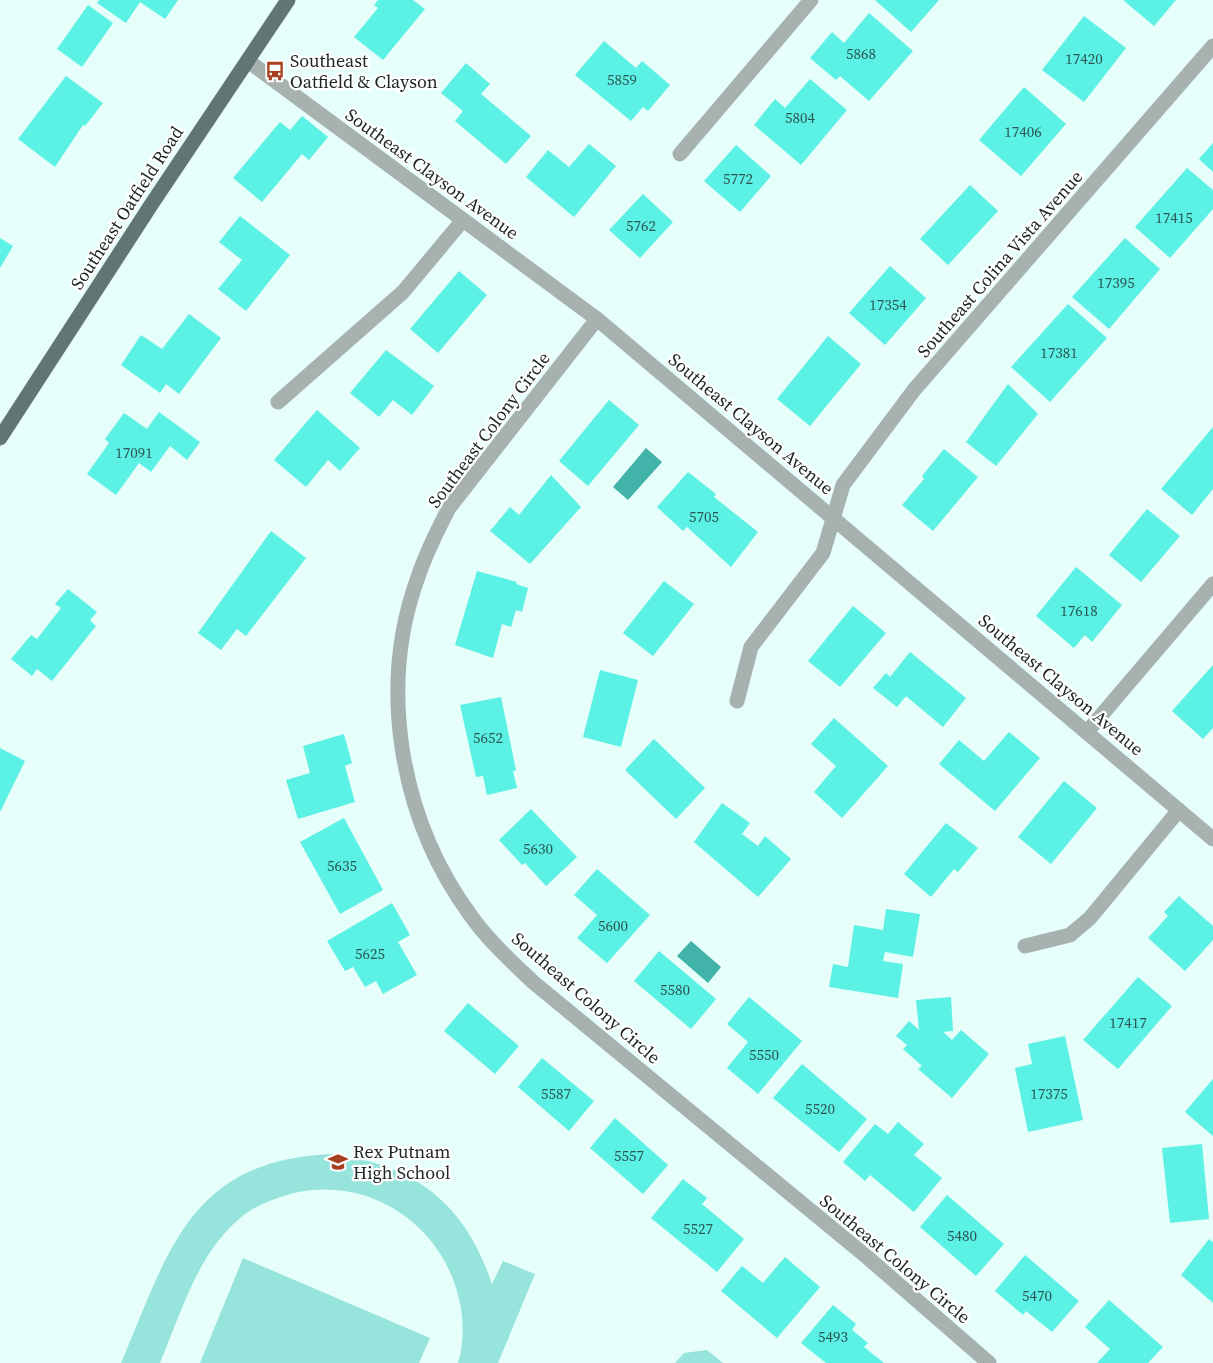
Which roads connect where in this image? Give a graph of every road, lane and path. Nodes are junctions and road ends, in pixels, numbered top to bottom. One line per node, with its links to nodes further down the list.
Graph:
1 (288, 0): 4 (main road, Southeast Oatfield Road)
2 (811, 0): 5 (street)
3 (1213, 46): 10 (street, Southeast Colina Vista Avenue)
4 (248, 61): 6 (street, Southeast Clayson Avenue); 9 (main road, Southeast Oatfield Road)
5 (680, 154)
6 (463, 220): 7 (street, Southeast Clayson Avenue); 8 (street)
7 (597, 319): 10 (street, Southeast Clayson Avenue); 17 (street, Southeast Colony Circle)
8 (278, 402)
9 (0, 438)
10 (833, 518): 12 (street, Southeast Colina Vista Avenue); 13 (street, Southeast Clayson Avenue)
11 (1213, 584): 13 (street)
12 (736, 701)
13 (1087, 732): 14 (street, Southeast Clayson Avenue)
14 (1179, 810): 15 (street, Southeast Clayson Avenue); 16 (street)
15 (1213, 839)
16 (1025, 946)
17 (989, 1363)

